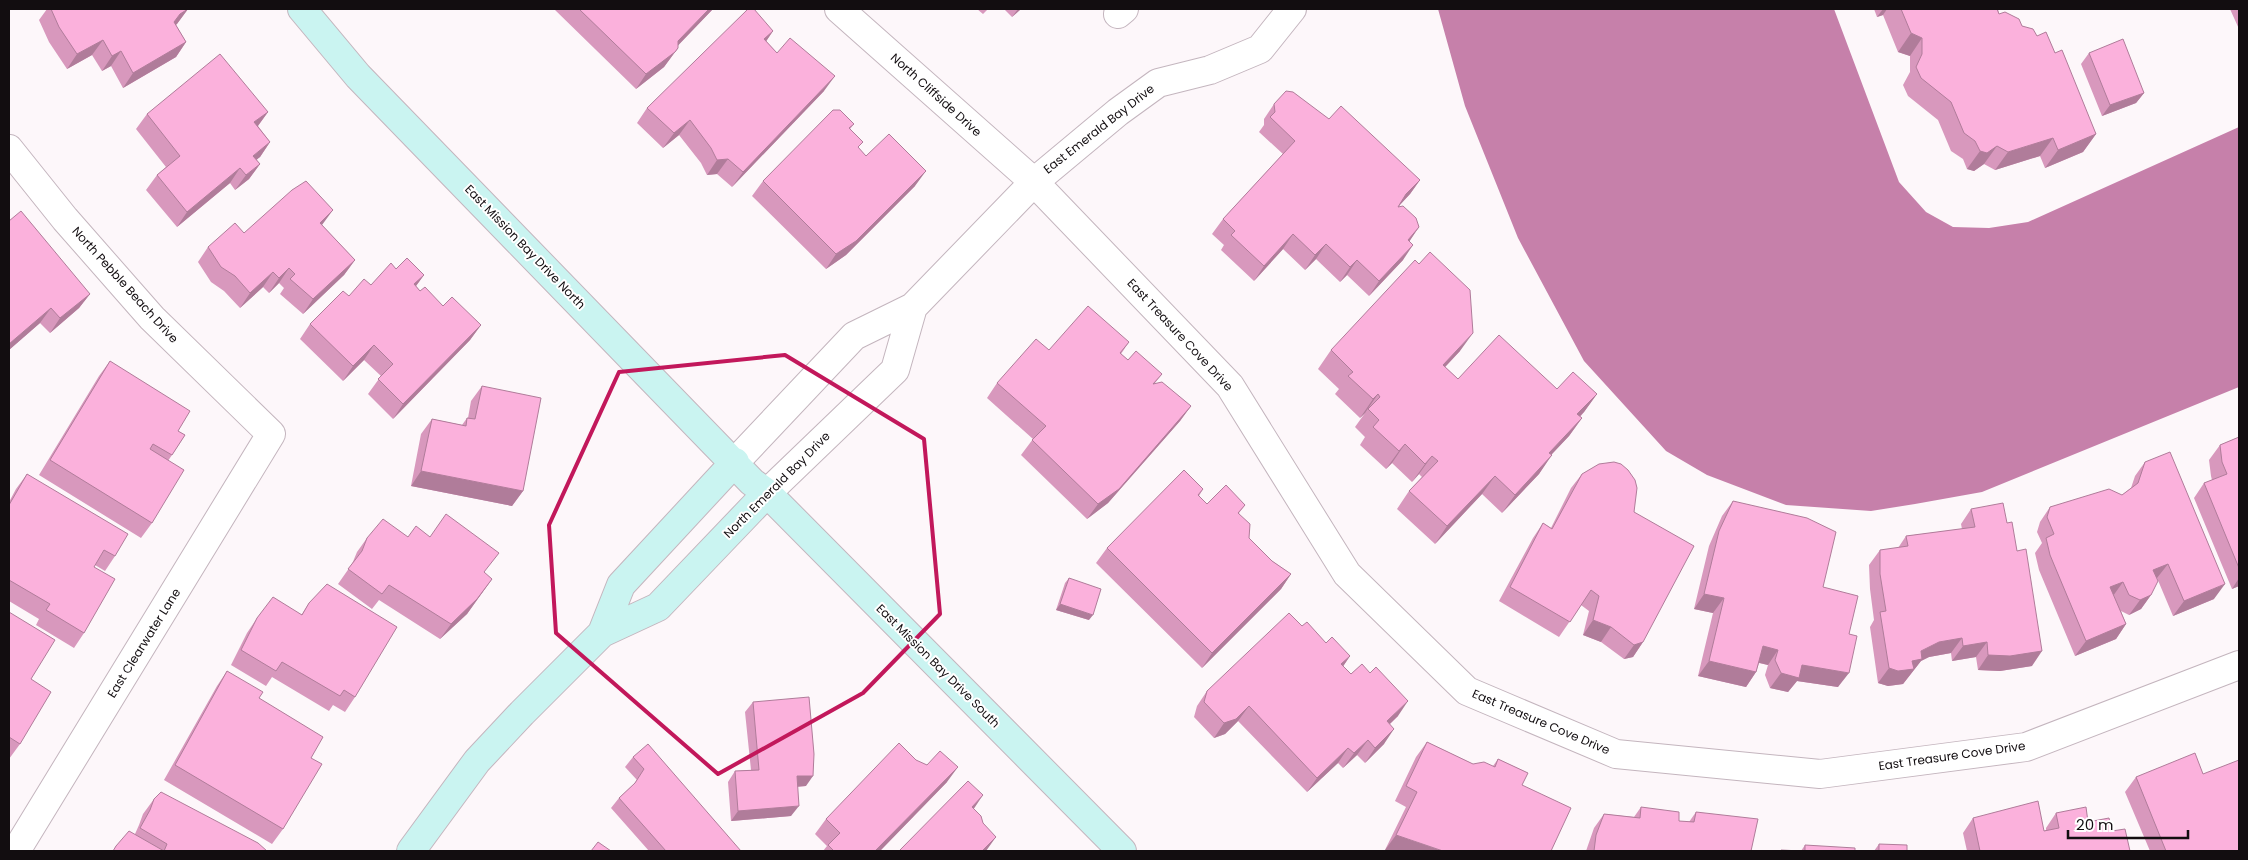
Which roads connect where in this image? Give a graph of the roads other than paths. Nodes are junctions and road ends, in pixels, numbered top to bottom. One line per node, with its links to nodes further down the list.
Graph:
1 (302, 9): 8 (street, East Mission Bay Drive North)
2 (839, 9): 5 (street, North Cliffside Drive)
3 (1292, 9): 5 (street, East Emerald Bay Drive)
4 (9, 149): 7 (street, North Pebble Beach Drive)
5 (1034, 182): 6 (street, North Emerald Bay Drive); 11 (street, East Treasure Cove Drive)
6 (913, 306): 8 (street, North Emerald Bay Drive); 9 (street, North Emerald Bay Drive)
7 (271, 434): 12 (street, East Clearwater Lane)
8 (735, 462): 9 (street, East Mission Bay Drive North); 10 (street, North Emerald Bay Drive)
9 (760, 487): 10 (street, North Emerald Bay Drive); 14 (street, East Mission Bay Drive South)
10 (602, 633): 13 (street, North Emerald Bay Drive)
11 (2239, 665)
12 (16, 851)
13 (411, 851)
14 (1122, 851)

